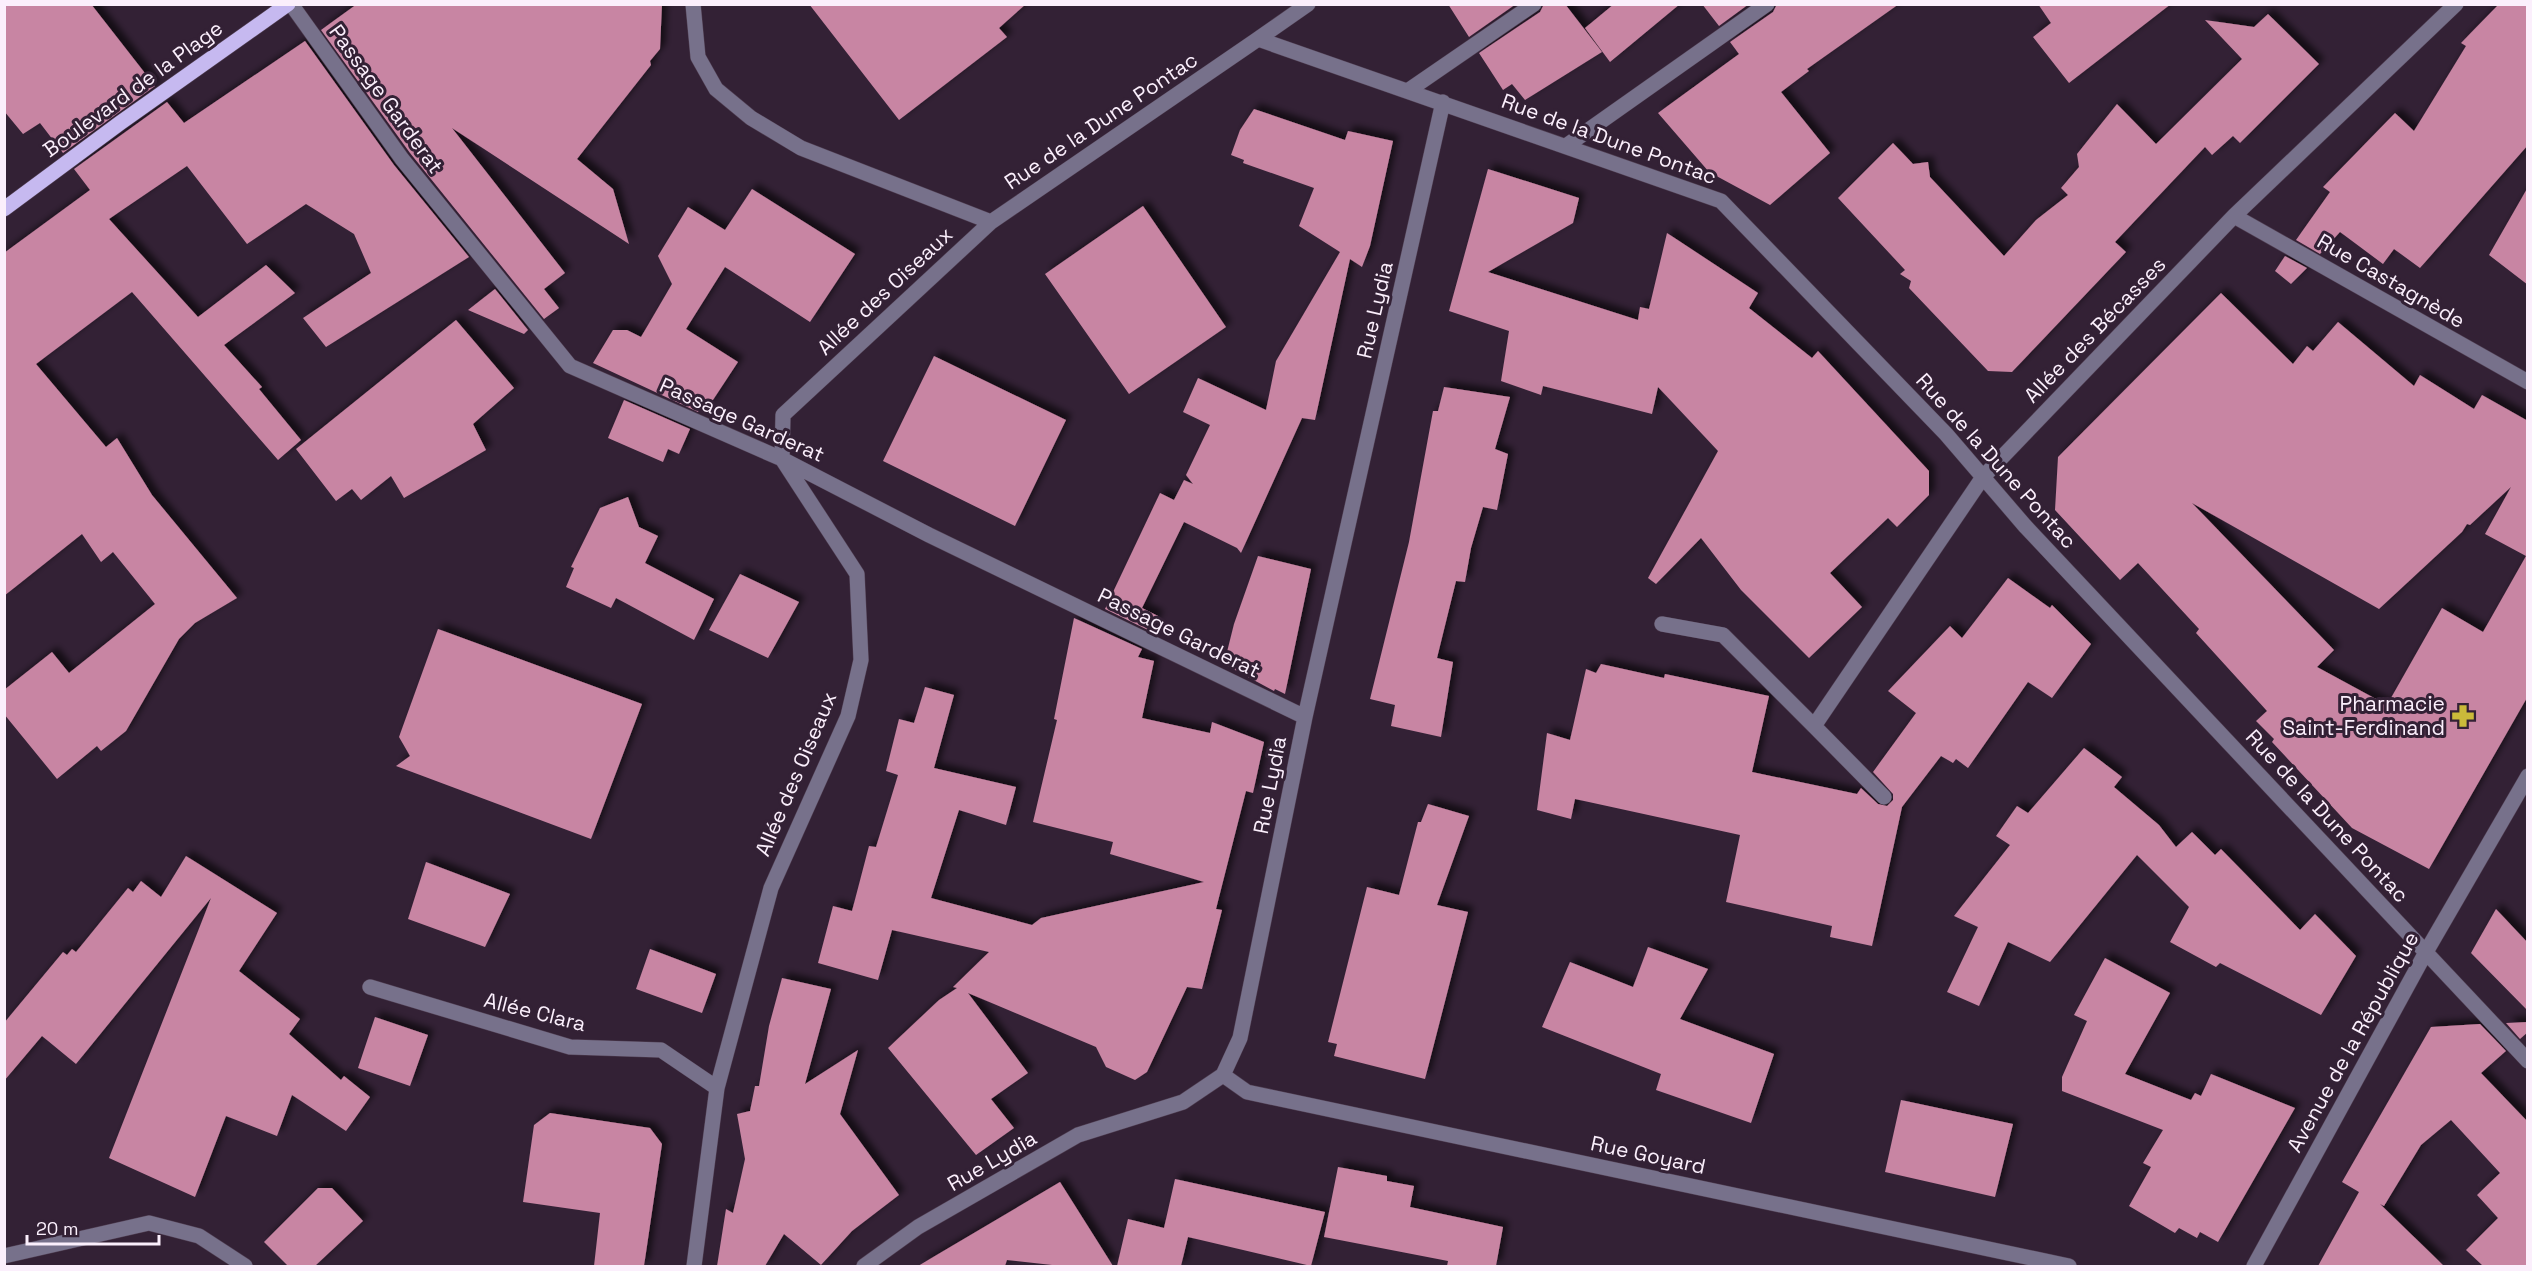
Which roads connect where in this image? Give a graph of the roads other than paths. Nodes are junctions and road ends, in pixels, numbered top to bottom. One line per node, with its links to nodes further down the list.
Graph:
1 (290, 4): 11 (main road, Boulevard de la Plage); 15 (street, Passage Garderat)
2 (693, 4): 13 (street)
3 (1308, 4): 7 (street)
4 (1534, 4): 8 (street)
5 (1767, 4): 10 (street)
6 (2456, 4): 12 (street, Allée des Bécasses)
7 (1258, 39): 8 (street, Rue de la Dune Pontac); 13 (street, Rue de la Dune Pontac)
8 (1409, 90): 9 (street, Rue de la Dune Pontac)
9 (1443, 102): 10 (street, Rue de la Dune Pontac); 18 (street, Rue Lydia)
10 (1566, 146): 16 (street, Rue de la Dune Pontac)
11 (4, 208)
12 (2234, 216): 14 (street, Rue Castagnède); 16 (street, Allée des Bécasses)
13 (991, 222): 15 (street, Allée des Oiseaux)
14 (2528, 382)
15 (782, 459): 18 (street, Passage Garderat); 26 (street, Allée des Oiseaux)
16 (1983, 477): 19 (street, Allée des Bécasses); 22 (street, Rue de la Dune Pontac)
17 (1662, 624): 19 (street)
18 (1305, 717): 25 (street, Rue Lydia)
19 (1814, 726): 21 (street)
20 (2528, 776): 22 (street, Avenue de la République)
21 (1884, 797)
22 (2426, 952): 24 (street, Rue de la Dune Pontac); 32 (street, Avenue de la République)
23 (370, 987): 26 (street, Allée Clara)
24 (2528, 1061)
25 (1223, 1075): 30 (street, Rue Lydia); 31 (street, Rue Goyard)
26 (717, 1088): 29 (street, Allée des Oiseaux)
27 (4, 1256): 28 (street)
28 (245, 1266)
29 (694, 1266)
30 (864, 1266)
31 (2069, 1266)
32 (2254, 1266)

